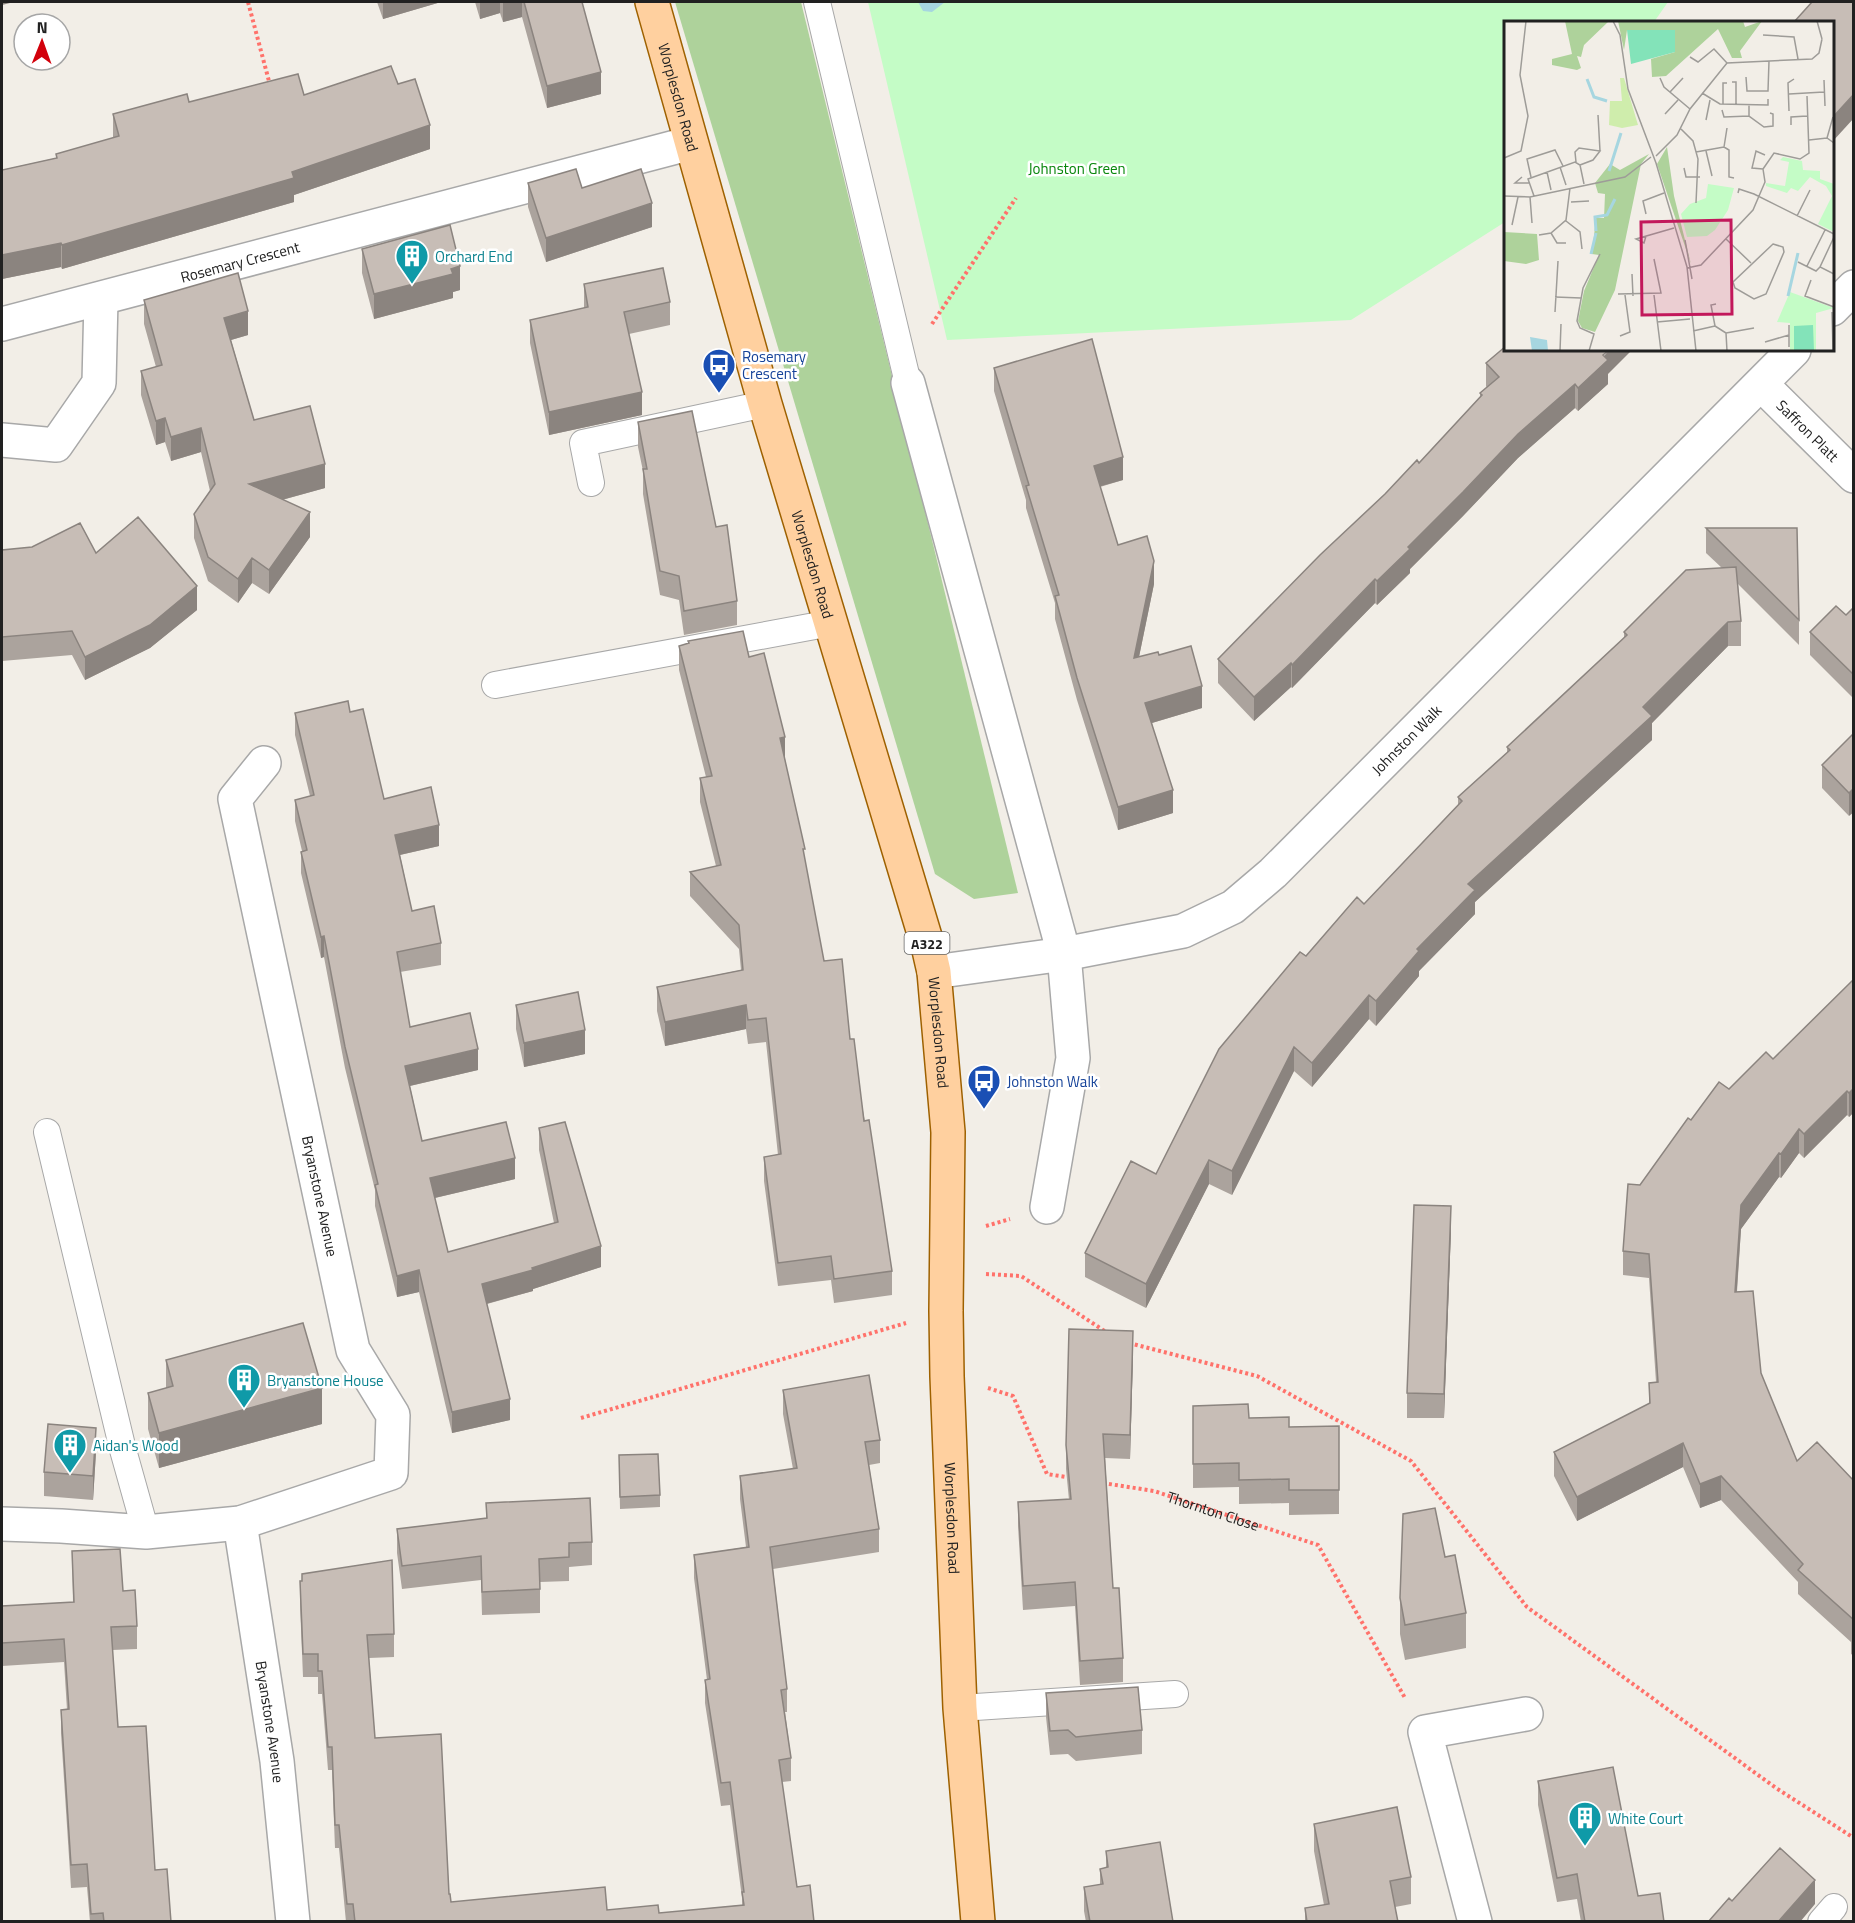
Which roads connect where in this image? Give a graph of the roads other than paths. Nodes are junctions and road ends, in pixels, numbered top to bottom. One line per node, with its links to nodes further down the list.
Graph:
1 (652, 2): 3 (main road, Worplesdon Road / A322)
2 (817, 2): 9 (lane)
3 (691, 143): 5 (street, Rosemary Crescent); 11 (main road, Worplesdon Road / A322)
4 (1854, 287): 6 (street)
5 (101, 299): 7 (street, Rosemary Crescent); 12 (street)
6 (1834, 308)
7 (2, 324)
8 (1793, 351): 10 (street, Johnston Walk)
9 (906, 375): 18 (street)
10 (1761, 384): 13 (street, Saffron Platt); 18 (street, Johnston Walk)
11 (765, 404): 14 (lane); 15 (main road, Worplesdon Road / A322)
12 (2, 440)
13 (1854, 476)
14 (591, 483)
15 (831, 623): 16 (lane); 19 (main road, Worplesdon Road / A322)
16 (495, 685)
17 (264, 764): 22 (street, Bryanstone Avenue)
18 (1064, 954): 19 (street, Johnston Walk); 21 (street)
19 (934, 972): 26 (main road, Worplesdon Road / A322)
20 (47, 1132): 24 (lane)
21 (1047, 1207)
22 (240, 1523): 24 (street, Bryanstone Avenue); 28 (street, Bryanstone Avenue)
23 (2, 1524): 24 (street, Bryanstone Avenue)
24 (146, 1532)
25 (1175, 1694): 26 (lane)
26 (960, 1708): 29 (main road, Worplesdon Road / A322)
27 (1526, 1714): 30 (street)
28 (293, 1922)
29 (978, 1922)
30 (1475, 1922)

